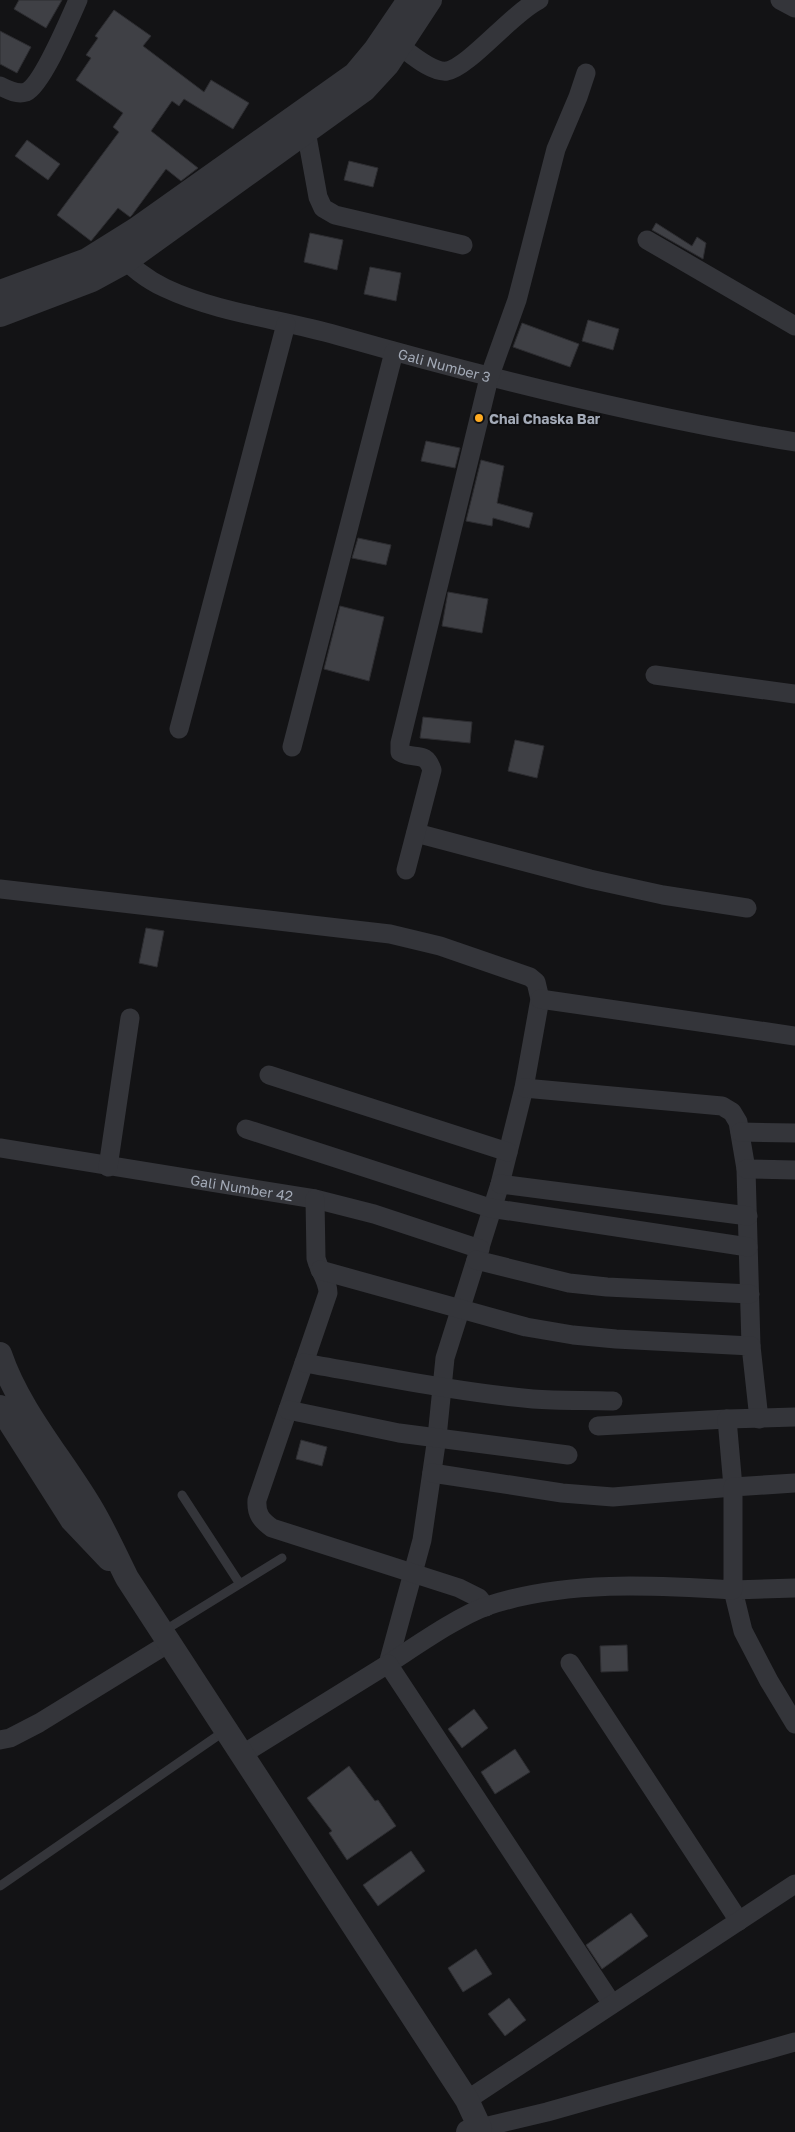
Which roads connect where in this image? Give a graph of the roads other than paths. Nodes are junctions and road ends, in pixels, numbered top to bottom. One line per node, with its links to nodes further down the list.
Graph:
1 (78, 0): 9 (street)
2 (409, 0): 13 (street)
3 (430, 0): 7 (street)
4 (539, 0): 7 (street)
5 (780, 0): 6 (street)
6 (795, 8)
7 (400, 46): 10 (street)
8 (586, 72): 19 (street)
9 (0, 86)
10 (306, 131): 12 (street); 13 (street)
11 (646, 240): 17 (street)
12 (463, 244)
13 (120, 252): 14 (street); 15 (street); 16 (street, Gali Number 3)
14 (0, 292)
15 (0, 316)
16 (286, 324): 18 (street, Gali Number 3); 23 (street)
17 (795, 326)
18 (394, 352): 19 (street, Gali Number 3); 24 (street)
19 (489, 378): 20 (street, Gali Number 3); 25 (street)
20 (795, 442)
21 (655, 674): 22 (street)
22 (795, 694)
23 (179, 729)
24 (292, 747)
25 (416, 833): 26 (street); 28 (street)
26 (406, 870)
27 (0, 889): 29 (street)
28 (747, 908)
29 (540, 999): 31 (street); 33 (street)
30 (130, 1018): 39 (street)
31 (795, 1036)
32 (269, 1075): 38 (street)
33 (524, 1088): 35 (street); 38 (street)
34 (246, 1128): 44 (street)
35 (740, 1132): 36 (street); 40 (street)
36 (795, 1133)
37 (0, 1148): 39 (street, Gali Number 42)
38 (508, 1152): 42 (street)
39 (108, 1167): 43 (street, Gali Number 42)
40 (746, 1169): 41 (street); 45 (street)
41 (795, 1170)
42 (500, 1184): 44 (street); 45 (street)
43 (315, 1200): 47 (street, Gali Number 42); 48 (street)
44 (490, 1208): 46 (street); 47 (street)
45 (748, 1216): 46 (street)
46 (748, 1247): 49 (street)
47 (478, 1254): 49 (street, Gali Number 42); 50 (street)
48 (320, 1270): 50 (street); 53 (street)
49 (750, 1294): 51 (street)
50 (461, 1308): 51 (street); 54 (street)
51 (751, 1346): 59 (street)
52 (0, 1354): 70 (street)
53 (304, 1363): 54 (street); 57 (street)
54 (441, 1387): 55 (street); 62 (street)
55 (613, 1401)
56 (0, 1407): 70 (street)
57 (288, 1410): 62 (street); 69 (street)
58 (795, 1417): 59 (street)
59 (759, 1419): 60 (street)
60 (727, 1420): 61 (street); 66 (street)
61 (598, 1426)
62 (437, 1437): 63 (street); 64 (street)
63 (568, 1455)
64 (432, 1473): 66 (street); 69 (street)
65 (795, 1483): 66 (street)
66 (733, 1487): 73 (street)
67 (182, 1495): 71 (lane)
68 (282, 1558): 71 (lane)
69 (412, 1575): 74 (street); 77 (street)
70 (127, 1578): 75 (street)
71 (240, 1584): 75 (lane)
72 (795, 1588): 73 (street)
73 (733, 1590): 74 (street); 78 (street)
74 (486, 1607): 77 (street)
75 (166, 1638): 79 (street); 80 (street)
76 (570, 1663): 84 (street)
77 (388, 1664): 81 (street); 85 (street)
78 (795, 1724)
79 (227, 1730): 81 (street); 83 (lane)
80 (0, 1740)
81 (243, 1754): 87 (street)
82 (795, 1884): 84 (street)
83 (0, 1886)
84 (739, 1922): 85 (street)
85 (612, 2004): 87 (street)
86 (795, 2042): 88 (street)
87 (467, 2100): 88 (street)
88 (477, 2131)

